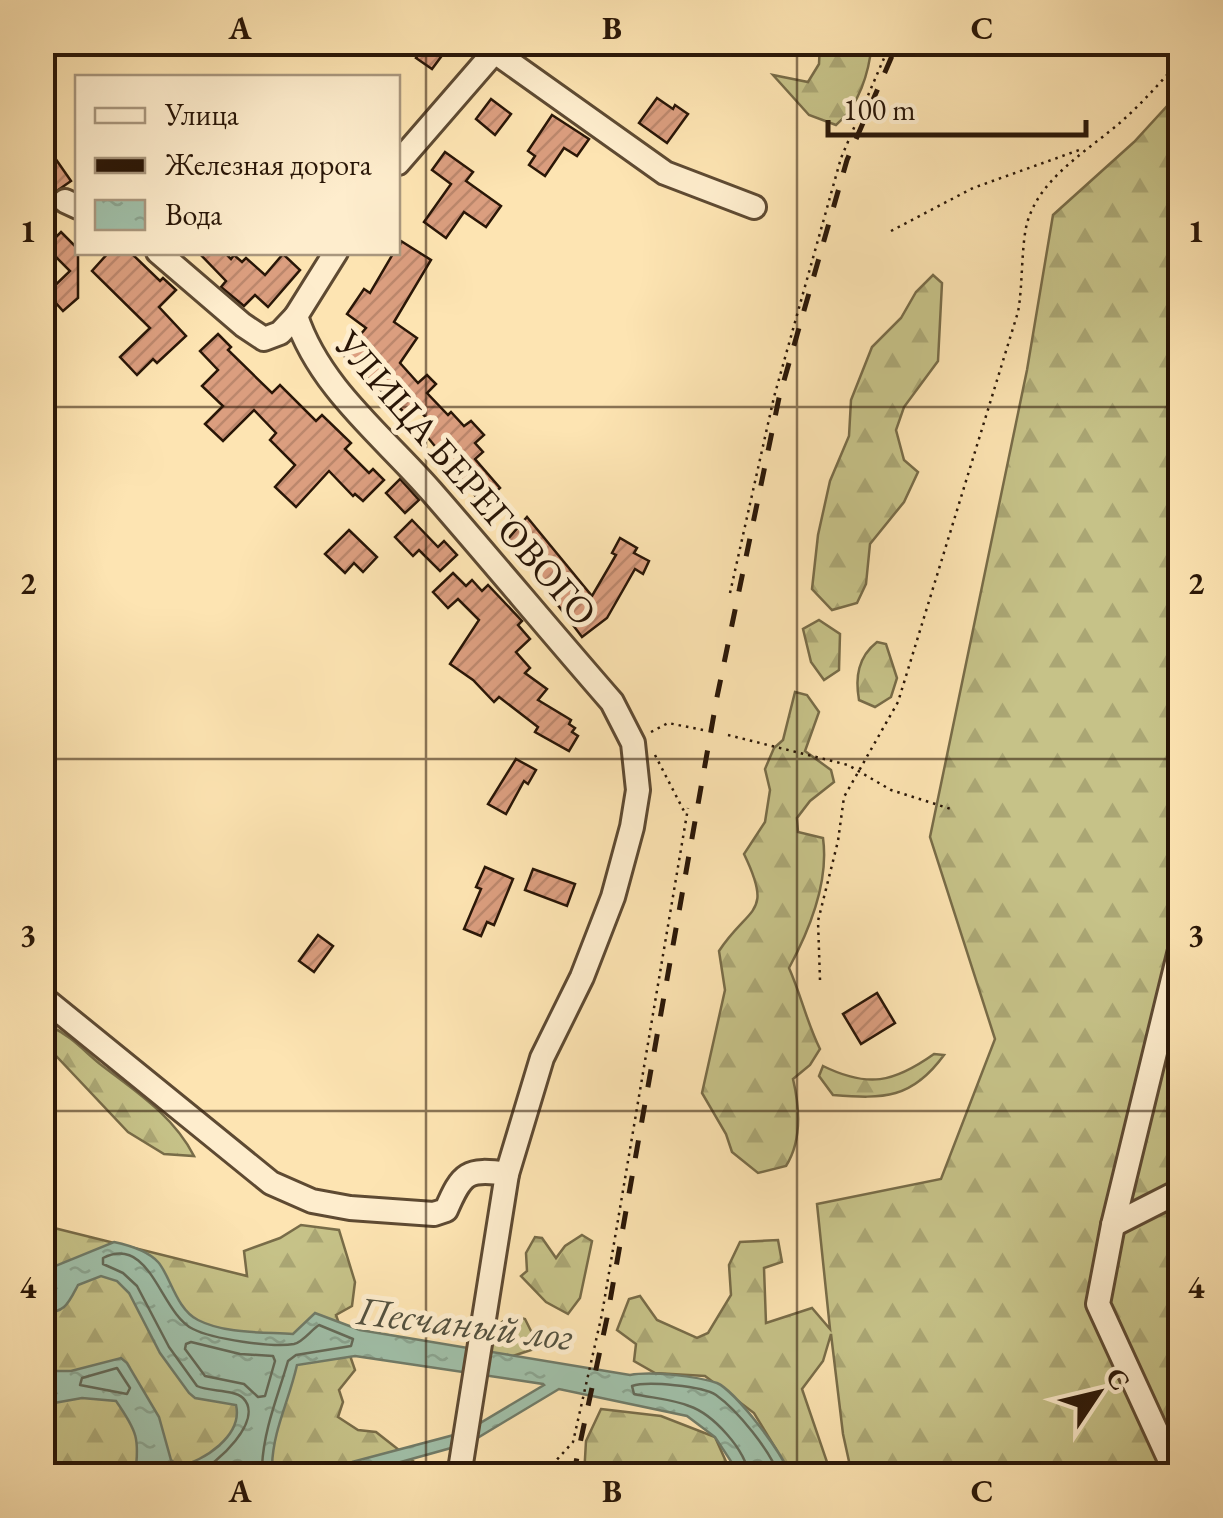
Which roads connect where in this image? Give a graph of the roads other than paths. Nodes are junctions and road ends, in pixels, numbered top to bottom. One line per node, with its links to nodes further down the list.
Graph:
1 (499, 48): 2 (street); 3 (street)
2 (400, 161)
3 (754, 207)
4 (161, 255): 6 (street)
5 (334, 255): 6 (street, УЛИЦА БЕРЕГОВОГО)
6 (296, 316): 9 (street, УЛИЦА БЕРЕГОВОГО)
7 (1180, 950): 11 (street)
8 (42, 997): 9 (street)
9 (507, 1174): 12 (street)
10 (1180, 1190): 11 (street)
11 (1113, 1225): 13 (street)
12 (459, 1473)
13 (1179, 1475)

